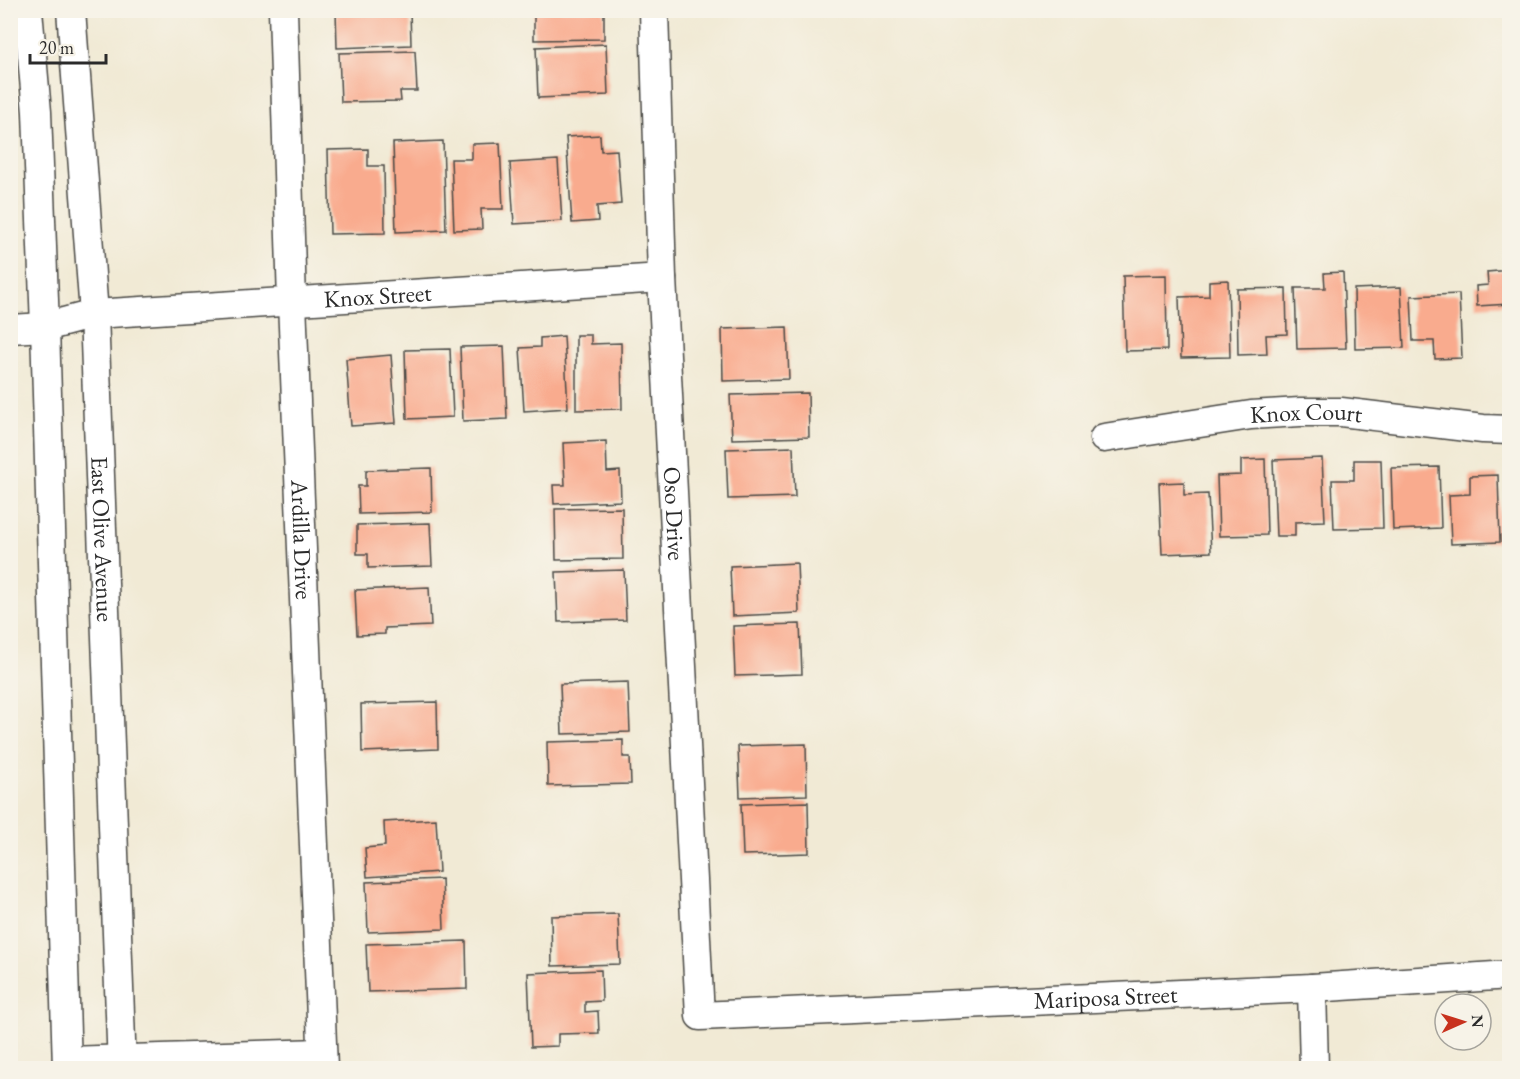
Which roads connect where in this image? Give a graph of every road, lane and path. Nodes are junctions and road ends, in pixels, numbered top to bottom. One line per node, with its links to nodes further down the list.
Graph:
1 (28, 10): 8 (street, East Olive Avenue)
2 (71, 10): 7 (street, East Olive Avenue)
3 (282, 10): 6 (street, Ardilla Drive)
4 (654, 10): 5 (street, Oso Drive)
5 (662, 278): 6 (street, Knox Street); 14 (street, Oso Drive)
6 (292, 302): 7 (street, Knox Street); 15 (street, Ardilla Drive)
7 (94, 314): 8 (street, Knox Street); 16 (street, East Olive Avenue)
8 (45, 327): 9 (street, Knox Street); 17 (street, East Olive Avenue)
9 (10, 329)
10 (1509, 430): 11 (street, Knox Court)
11 (1104, 438)
12 (1509, 975): 13 (street, Mariposa Street)
13 (1312, 988): 14 (street, Mariposa Street); 18 (street)
14 (700, 1017)
15 (322, 1061): 16 (street)
16 (122, 1064): 17 (street)
17 (67, 1065)
18 (1314, 1068)

